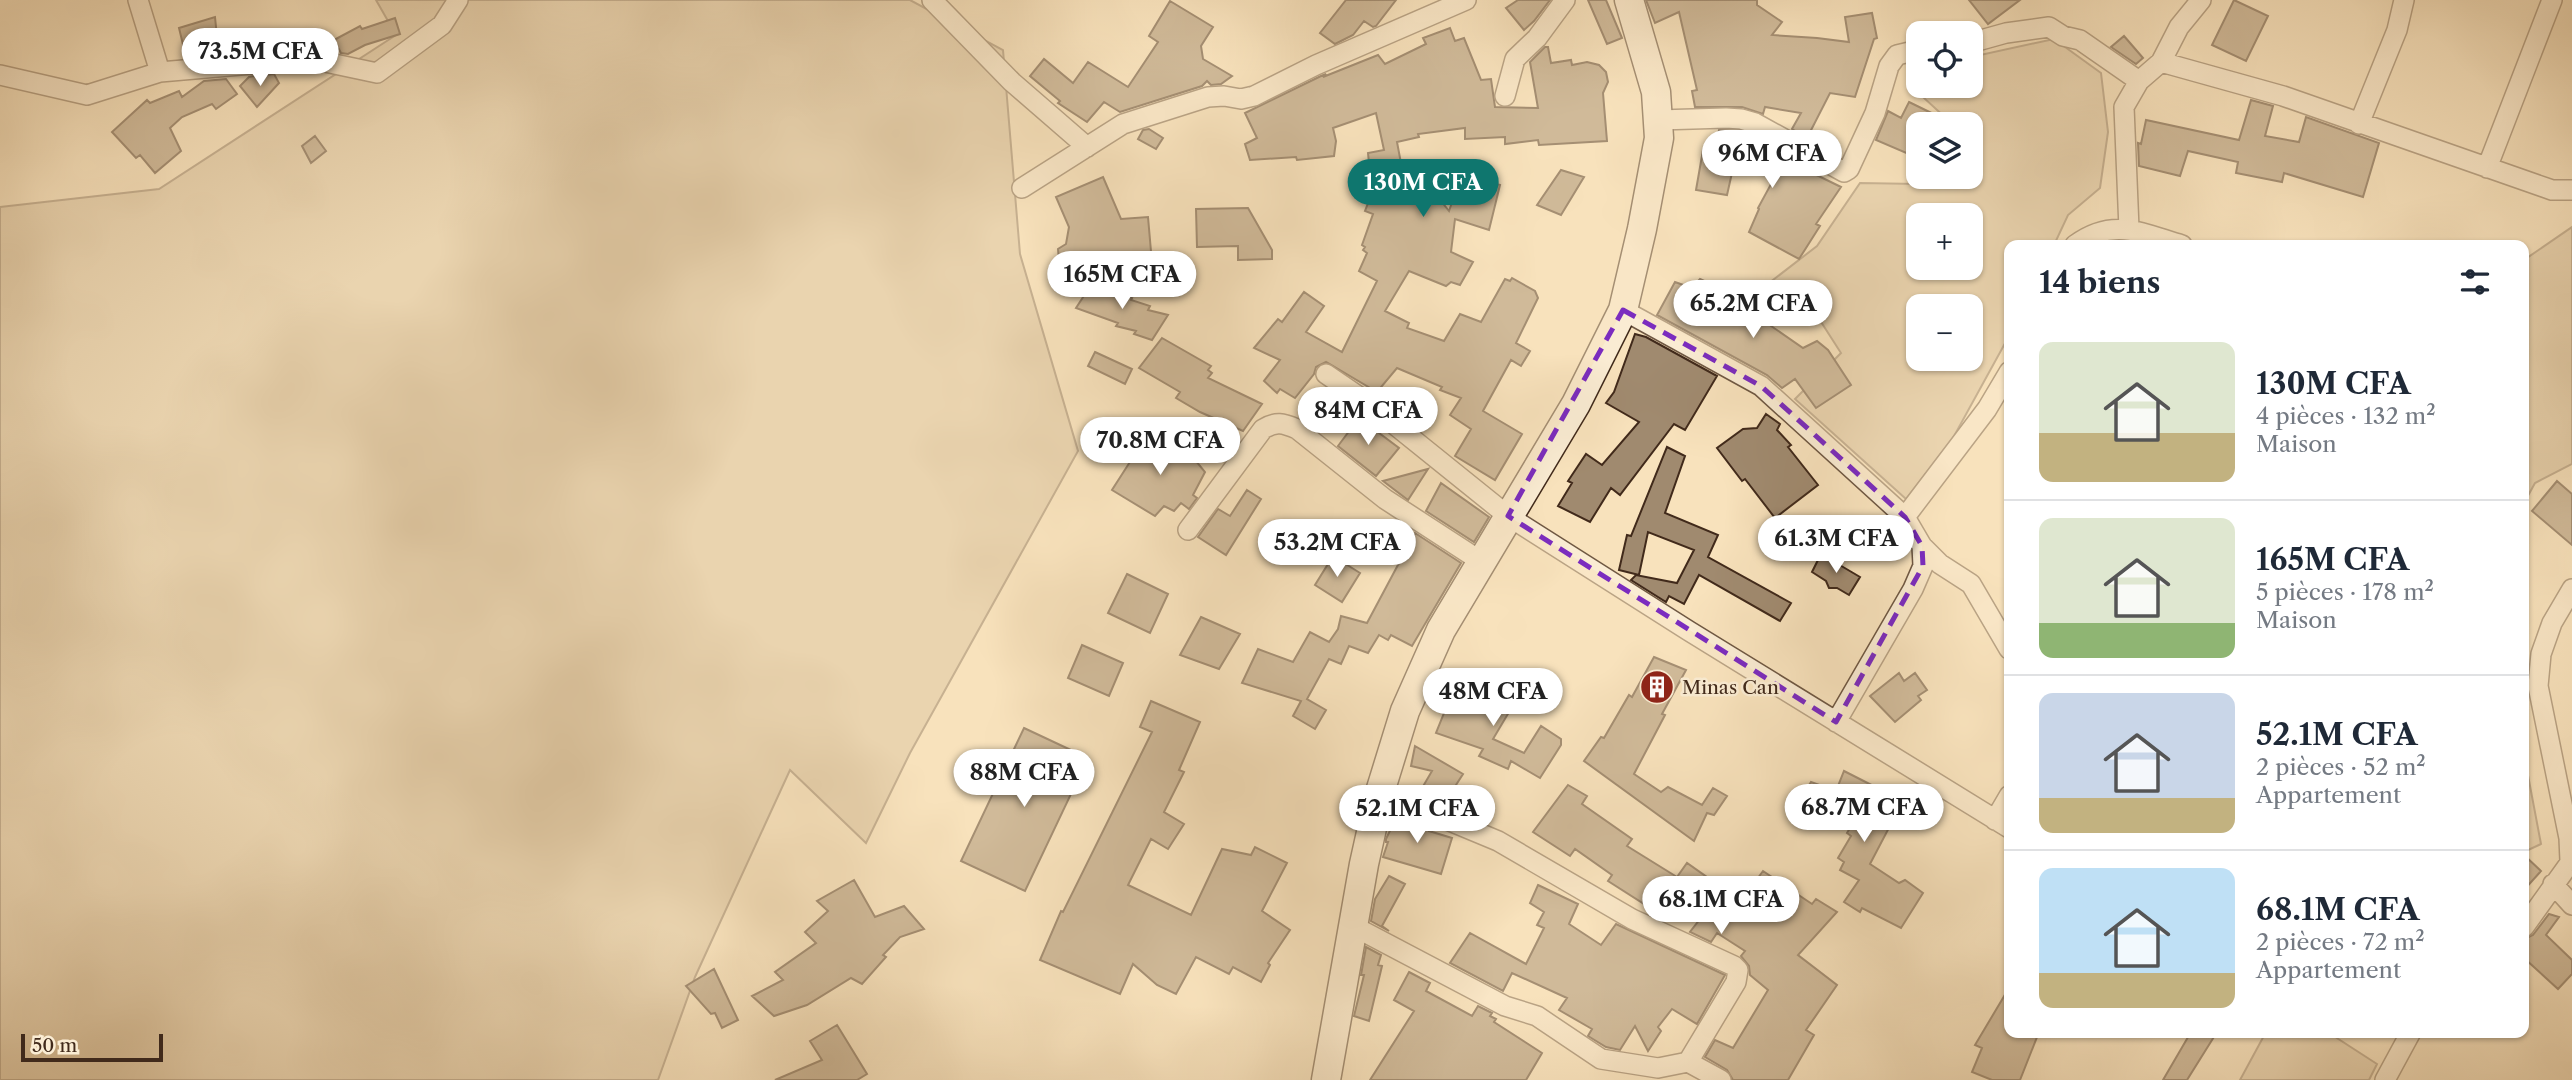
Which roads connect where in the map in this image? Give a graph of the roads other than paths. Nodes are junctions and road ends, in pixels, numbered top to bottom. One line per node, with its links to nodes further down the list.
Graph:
1 (138, 0): 13 (street)
2 (458, 0): 13 (street)
3 (932, 0): 19 (street)
4 (1466, 0): 19 (street)
5 (1565, 0): 16 (street)
6 (1629, 0): 17 (main road)
7 (2201, 0): 12 (street)
8 (2404, 0): 18 (street)
9 (2552, 0): 20 (street)
10 (1983, 39): 15 (street)
11 (1906, 53): 17 (street)
12 (2161, 62): 15 (street); 18 (street)
13 (160, 72): 14 (street)
14 (0, 75)
15 (2139, 81): 23 (street)
16 (1505, 96)
17 (1659, 120): 26 (main road)
18 (2359, 124): 20 (street)
19 (1087, 147): 21 (street)
20 (2487, 168): 22 (street)
21 (1022, 187)
22 (2572, 190)
23 (2129, 229): 24 (street); 25 (street)
24 (2082, 240)
25 (2165, 240)
26 (1623, 310): 29 (main road); 30 (street)
27 (1326, 374): 29 (street)
28 (2004, 380): 30 (street)
29 (1508, 516): 33 (main road); 36 (street)
30 (1905, 517): 32 (street)
31 (1188, 530): 33 (street)
32 (1922, 545): 35 (street); 36 (street)
33 (1482, 562): 37 (main road)
34 (2572, 589): 39 (street)
35 (2004, 640)
36 (1836, 722): 38 (street)
37 (1380, 792): 43 (main road); 45 (street)
38 (2002, 824)
39 (2571, 860): 40 (street)
40 (2553, 884): 41 (street); 42 (street)
41 (2572, 905)
42 (2529, 921)
43 (1353, 926): 45 (street); 46 (main road)
44 (2401, 1038): 48 (street)
45 (1688, 1062): 47 (street)
46 (1326, 1080)
47 (1721, 1080)
48 (2385, 1080)

